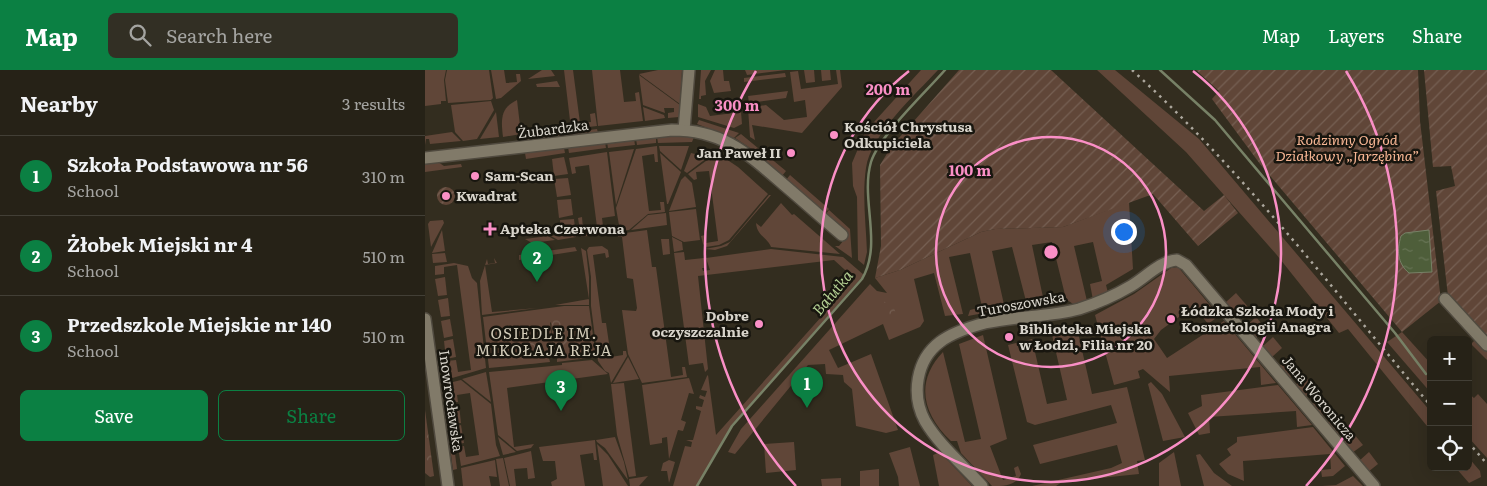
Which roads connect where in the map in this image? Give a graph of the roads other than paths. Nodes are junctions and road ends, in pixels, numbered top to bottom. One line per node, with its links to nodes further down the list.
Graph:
1 (689, 70): 2 (street)
2 (684, 130): 3 (street, Żubardzka); 4 (street, Żubardzka)
3 (425, 158)
4 (841, 235)
5 (1182, 261): 10 (street, Turoszowska); 11 (street, Jana Woronicza)
6 (1445, 299): 8 (street)
7 (425, 319): 9 (street, Inowrocławska)
8 (1487, 345)
9 (448, 486)
10 (982, 486)
11 (1374, 486)

